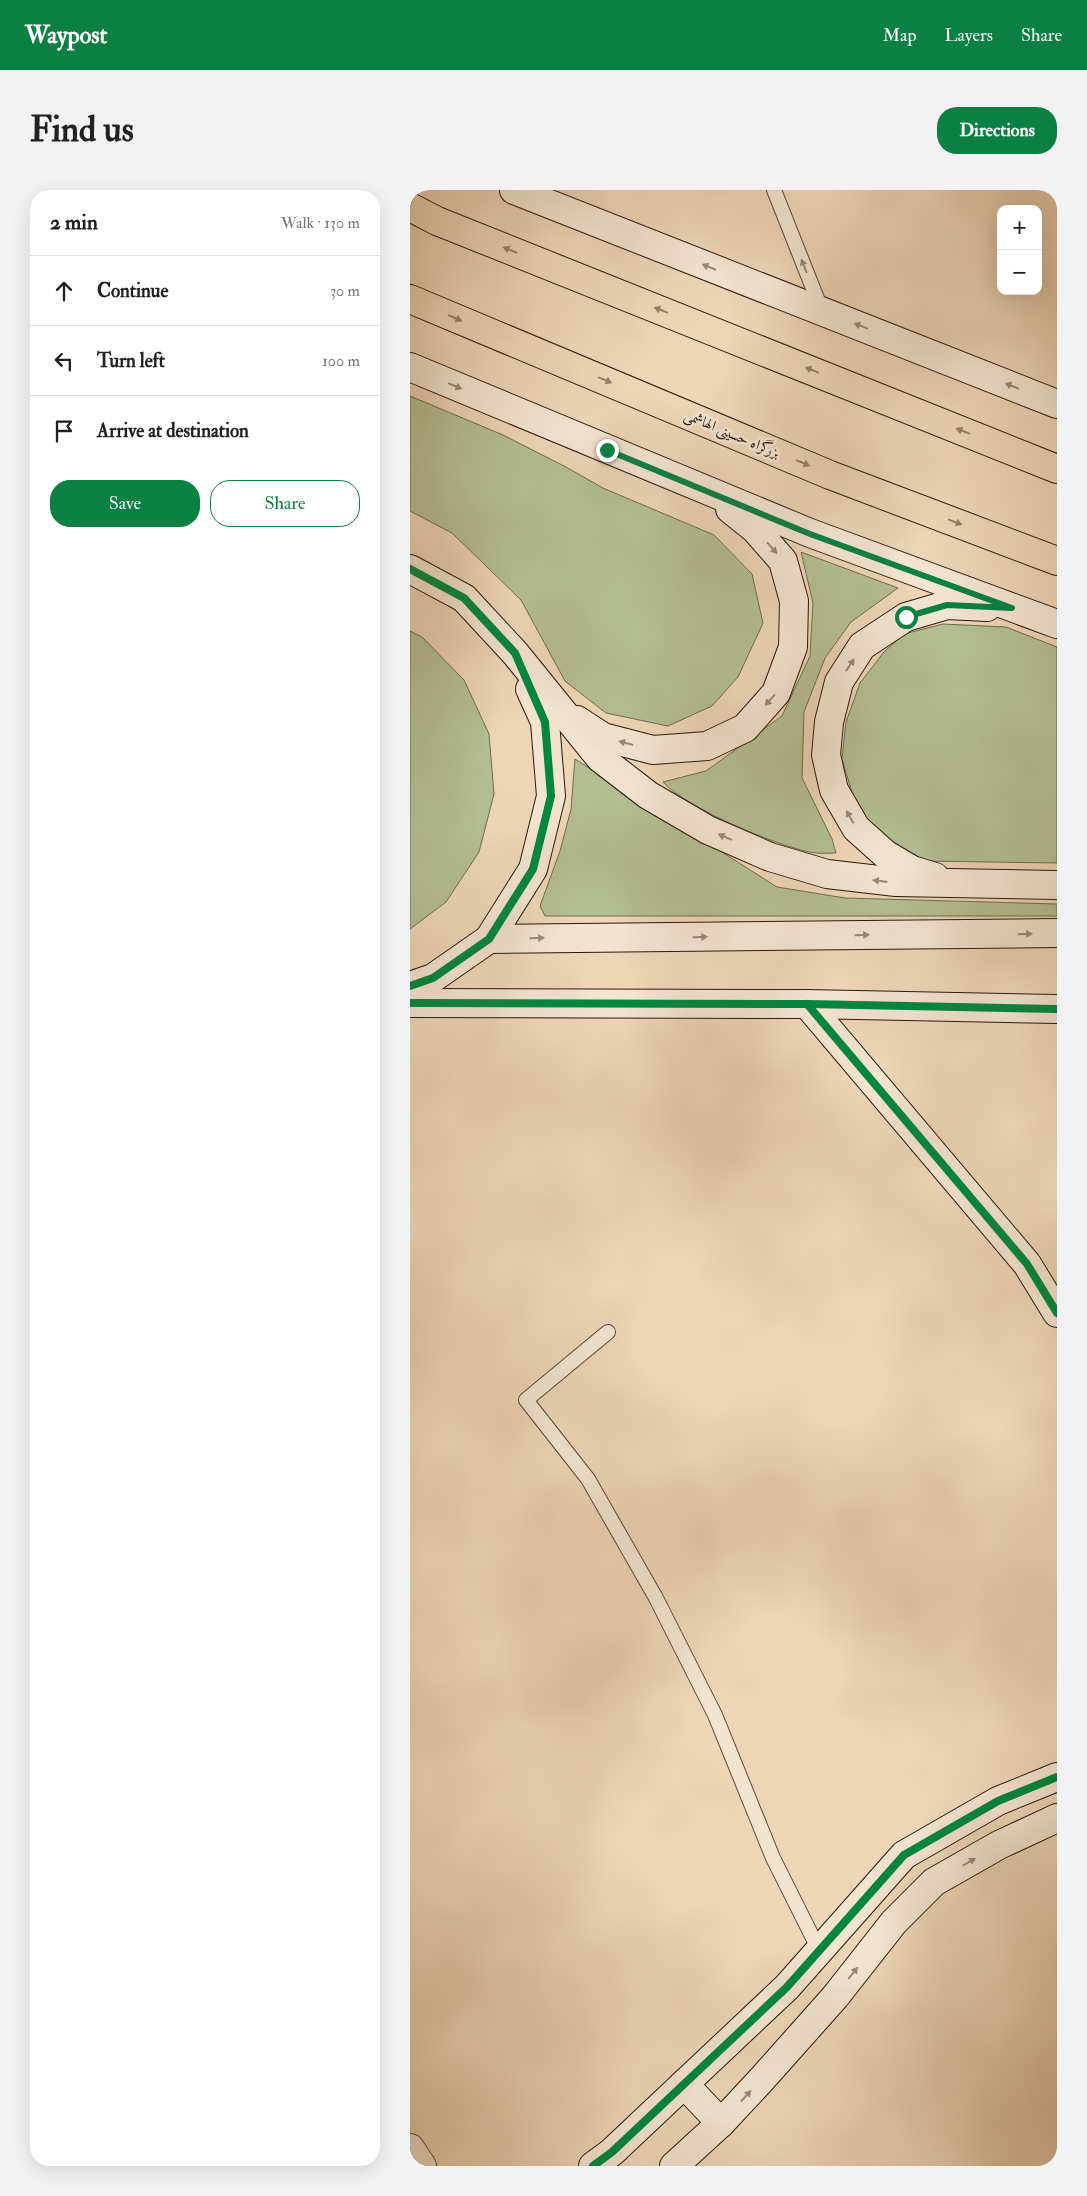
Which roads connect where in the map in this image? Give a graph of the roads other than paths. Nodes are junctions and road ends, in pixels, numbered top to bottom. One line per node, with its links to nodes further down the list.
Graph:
1 (514, 190): 5 (main road, one-way to 1)
2 (774, 190): 5 (lane, one-way to 2)
3 (410, 207): 8 (highway, one-way to 3)
4 (410, 299): 12 (highway, بزرگراه حسینی الهاشمی, one-way to 12)
5 (822, 312): 7 (main road, one-way to 5)
6 (410, 367): 11 (main road, one-way to 11)
7 (1057, 404)
8 (996, 444): 9 (highway); 10 (highway)
9 (1057, 447)
10 (1057, 469)
11 (709, 493): 14 (main road); 17 (main road, one-way to 17)
12 (1057, 561)
13 (410, 569): 16 (main road)
14 (1012, 608): 15 (main road); 18 (main road, one-way to 14)
15 (1057, 624)
16 (515, 653): 17 (main road); 21 (main road)
17 (557, 708): 18 (main road, one-way to 17)
18 (999, 885): 19 (main road)
19 (1057, 885)
20 (1057, 934): 21 (main road, one-way to 20)
21 (489, 939): 22 (main road)
22 (410, 986)
23 (410, 1003): 24 (main road)
24 (807, 1004): 25 (main road); 26 (main road)
25 (1057, 1009)
26 (1057, 1313)
27 (608, 1332): 30 (lane)
28 (1057, 1777): 30 (main road)
29 (1057, 1818): 32 (main road, one-way to 29)
30 (819, 1950): 31 (main road)
31 (684, 2084): 32 (main road); 35 (main road)
32 (721, 2123): 36 (main road)
33 (410, 2148): 34 (main road)
34 (422, 2166)
35 (593, 2166)
36 (674, 2166)

